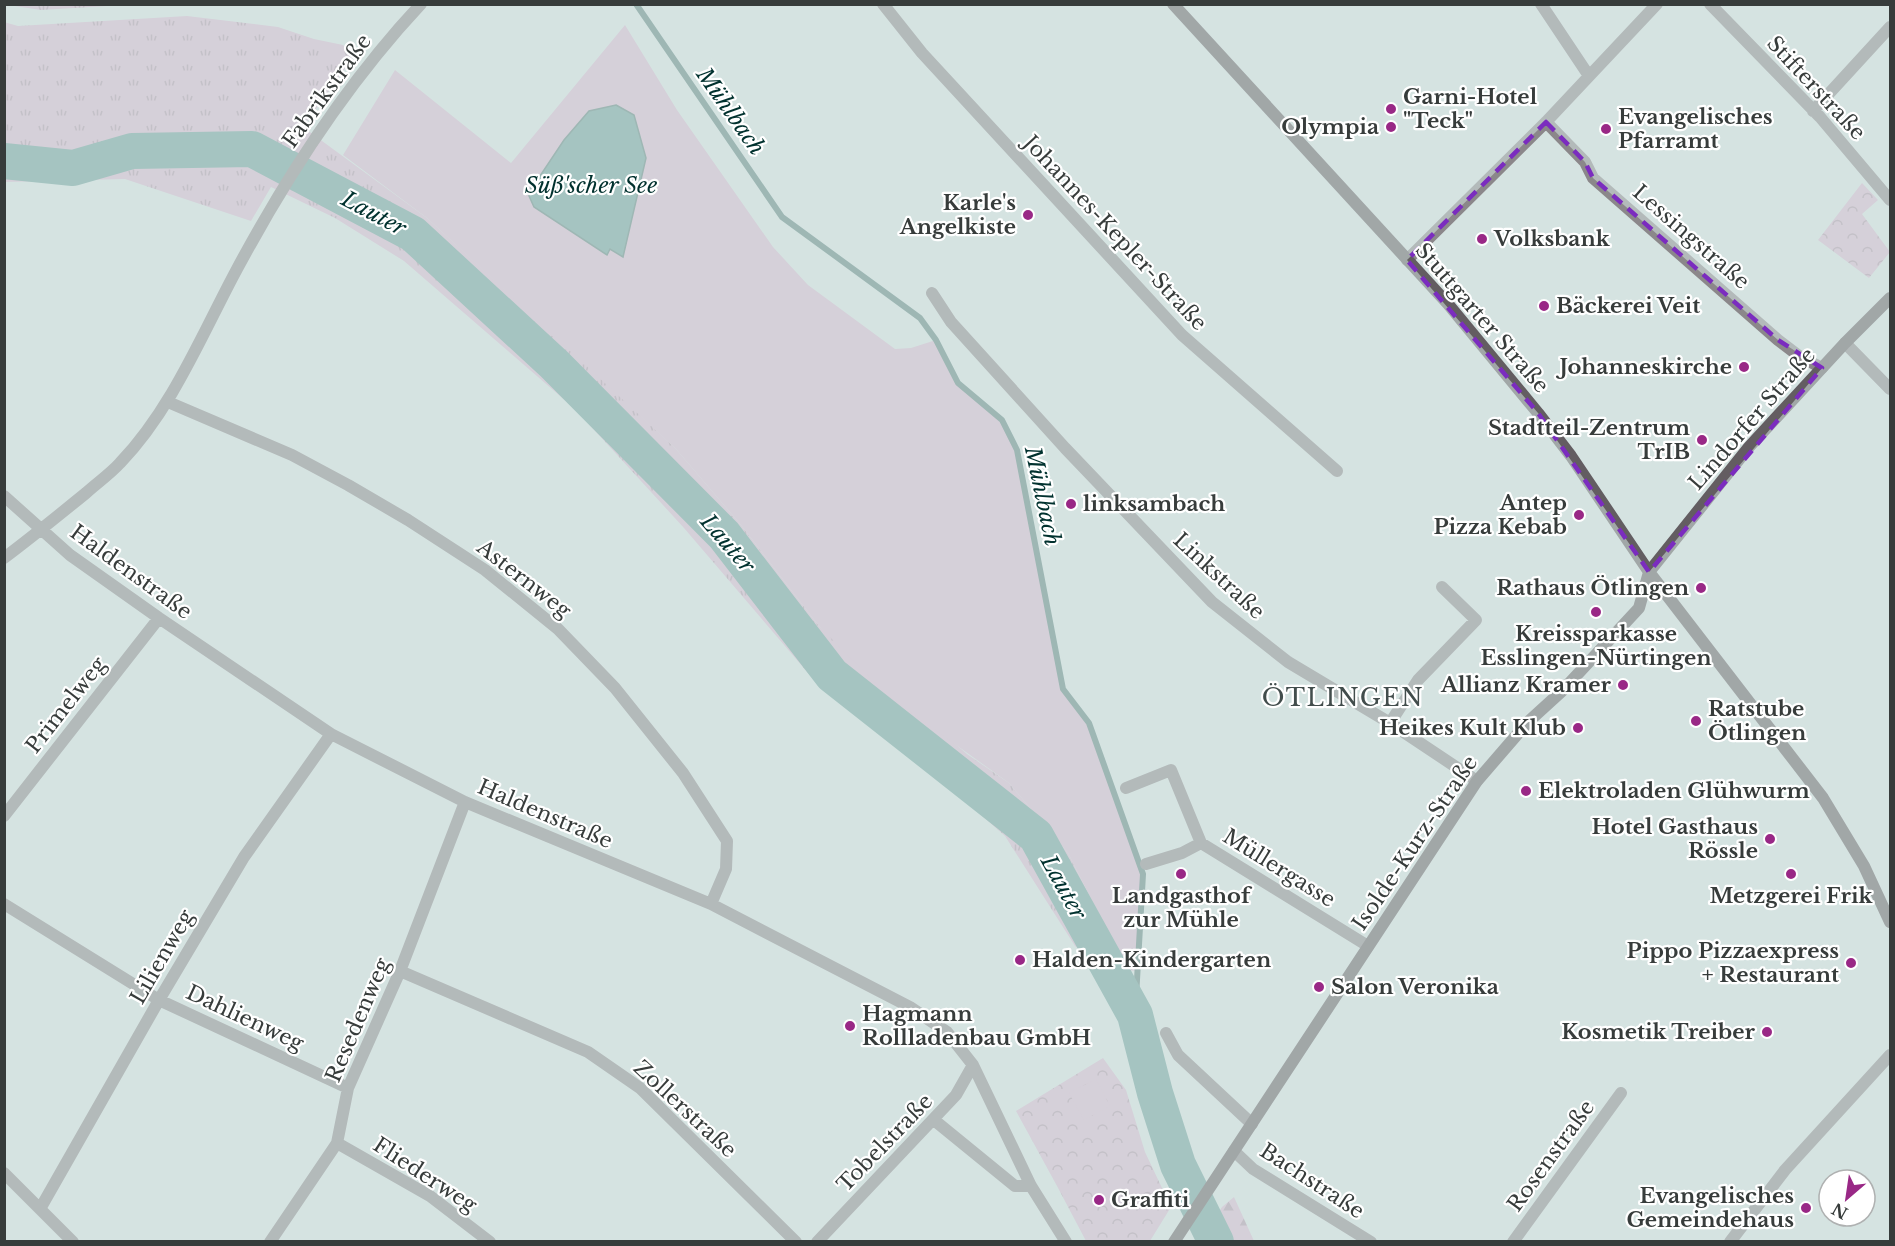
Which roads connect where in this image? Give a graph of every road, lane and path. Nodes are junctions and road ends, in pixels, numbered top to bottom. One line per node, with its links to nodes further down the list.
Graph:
1 (421, 4): 18 (street, Fabrikstraße)
2 (883, 4): 19 (street, Johannes-Kepler-Straße)
3 (1173, 4): 12 (street, Stuttgarter Straße)
4 (1540, 4): 8 (street)
5 (1657, 4): 8 (street)
6 (1710, 4): 9 (street, Stifterstraße)
7 (1890, 27): 9 (street)
8 (1588, 76): 10 (street)
9 (1813, 111): 11 (street, Stifterstraße)
10 (1546, 122): 12 (street); 16 (street, Lessingstraße)
11 (1890, 200)
12 (1407, 260): 23 (street, Stuttgarter Straße)
13 (932, 293): 26 (street, Linkstraße)
14 (1890, 298): 15 (street, Lindorfer Straße)
15 (1845, 343): 16 (street, Lindorfer Straße); 17 (street)
16 (1822, 368): 23 (street, Lindorfer Straße)
17 (1890, 389)
18 (168, 402): 21 (street); 35 (street, Asternweg)
19 (1337, 471)
20 (4, 496): 21 (street, Haldenstraße)
21 (42, 530): 22 (street); 25 (street, Haldenstraße)
22 (4, 558)
23 (1649, 572): 28 (street, Isolde-Kurz-Straße); 36 (street, Stuttgarter Straße)
24 (1442, 587): 26 (street)
25 (159, 618): 27 (street, Haldenstraße); 31 (street, Primelweg)
26 (1390, 723): 28 (street, Linkstraße)
27 (330, 734): 30 (street, Haldenstraße); 39 (street, Lilienweg)
28 (1477, 781): 37 (street, Isolde-Kurz-Straße)
29 (1126, 788): 32 (street, Müllergasse)
30 (465, 802): 35 (street, Haldenstraße); 38 (street, Resedenweg)
31 (4, 816)
32 (1201, 843): 33 (street, Müllergasse); 37 (street, Müllergasse)
33 (1146, 864)
34 (4, 904): 39 (street, Dahlienweg)
35 (711, 904): 42 (street, Haldenstraße)
36 (1890, 922)
37 (1368, 946): 46 (street, Isolde-Kurz-Straße)
38 (400, 971): 43 (street, Resedenweg); 55 (street, Zollerstraße)
39 (159, 1000): 43 (street, Dahlienweg); 51 (street, Lilienweg)
40 (1166, 1033): 46 (street)
41 (1890, 1055): 61 (street)
42 (973, 1065): 45 (street, Tobelstraße); 50 (street, Haldenstraße)
43 (348, 1088): 47 (street, Resedenweg)
44 (1621, 1093): 60 (street, Rosenstraße)
45 (934, 1120): 50 (street); 56 (street, Tobelstraße)
46 (1252, 1124): 48 (street, Isolde-Kurz-Straße)
47 (337, 1143): 53 (street, Resedenweg); 54 (street, Fliederweg)
48 (1234, 1151): 58 (street, Isolde-Kurz-Straße); 59 (street, Bachstraße)
49 (4, 1173): 51 (street)
50 (1031, 1186): 57 (street, Haldenstraße)
51 (40, 1209): 52 (street)
52 (73, 1242)
53 (270, 1242)
54 (490, 1242)
55 (796, 1242)
56 (817, 1242)
57 (1066, 1242)
58 (1174, 1242)
59 (1371, 1242)
60 (1513, 1242)
61 (1730, 1242)

